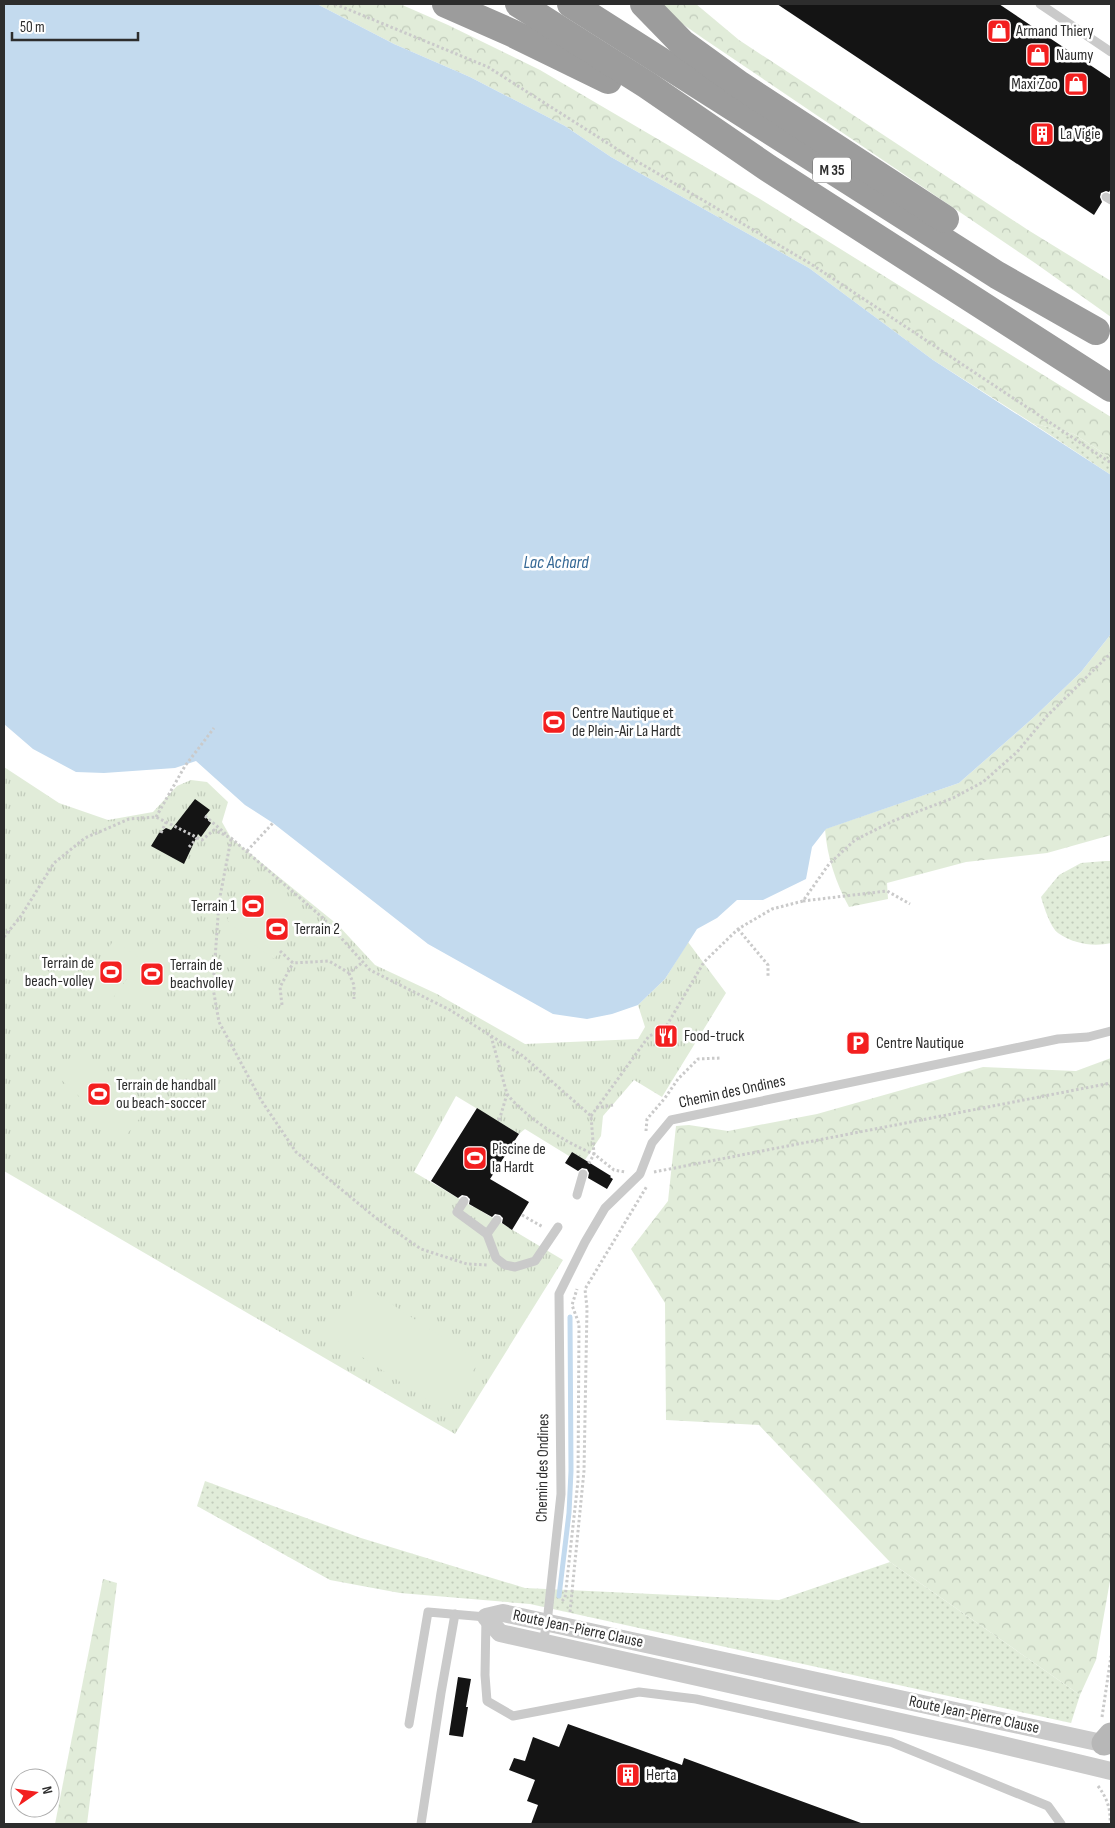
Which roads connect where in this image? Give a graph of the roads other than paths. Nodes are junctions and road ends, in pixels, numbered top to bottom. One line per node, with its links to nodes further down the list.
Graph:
1 (446, 4): 7 (highway)
2 (519, 4): 7 (highway, M 35)
3 (571, 4): 8 (highway, M 35)
4 (644, 4): 8 (highway)
5 (1040, 4): 6 (lane)
6 (1111, 52)
7 (647, 85): 9 (highway, M 35)
8 (1104, 336)
9 (1111, 388)
10 (1111, 1031): 19 (lane, Chemin des Ondines)
11 (583, 1174): 12 (lane)
12 (577, 1194)
13 (464, 1201): 16 (lane)
14 (497, 1220): 16 (lane)
15 (558, 1228): 16 (lane)
16 (487, 1234)
17 (455, 1614): 18 (lane); 21 (lane); 25 (lane)
18 (486, 1617): 19 (street, Route Jean-Pierre Clause); 20 (street, Route Jean-Pierre Clause); 26 (lane)
19 (547, 1623): 20 (lane, Chemin des Ondines); 23 (street, Route Jean-Pierre Clause)
20 (543, 1642): 22 (street, Route Jean-Pierre Clause)
21 (409, 1724)
22 (977, 1739): 23 (street, Route Jean-Pierre Clause); 24 (street, Route Jean-Pierre Clause)
23 (1108, 1742)
24 (1111, 1771)
25 (421, 1824)
26 (1061, 1824)

